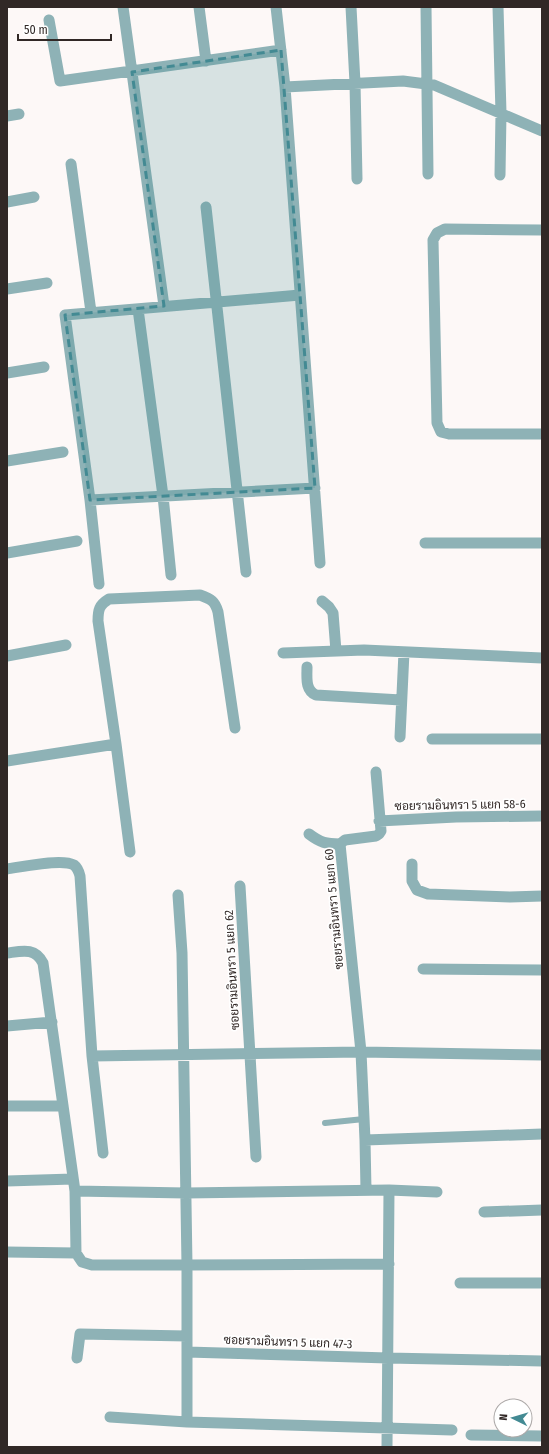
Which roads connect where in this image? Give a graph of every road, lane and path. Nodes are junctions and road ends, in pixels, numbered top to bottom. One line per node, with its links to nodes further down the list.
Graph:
1 (123, 7): 10 (street)
2 (199, 7): 9 (street)
3 (276, 7): 8 (street)
4 (351, 7): 11 (street)
5 (426, 7): 12 (street)
6 (498, 7): 14 (street)
7 (49, 20): 10 (street)
8 (281, 50): 9 (street); 13 (street)
9 (206, 61): 10 (street)
10 (132, 72): 30 (street)
11 (355, 83): 12 (street); 13 (street); 21 (street)
12 (427, 84): 14 (street); 19 (street)
13 (285, 88): 28 (street)
14 (501, 113): 17 (street); 20 (street)
15 (19, 114): 16 (street)
16 (7, 116)
17 (542, 130)
18 (71, 164): 32 (street)
19 (428, 174)
20 (500, 174)
21 (357, 179)
22 (34, 198): 23 (street)
23 (7, 202)
24 (206, 207): 29 (street)
25 (542, 230): 35 (street)
26 (47, 283): 27 (street)
27 (7, 289)
28 (300, 295): 29 (street); 38 (street)
29 (216, 302): 30 (street); 39 (street)
30 (164, 306): 31 (street)
31 (138, 309): 32 (street); 40 (street)
32 (91, 312): 41 (street)
33 (44, 367): 34 (street)
34 (7, 373)
35 (542, 434)
36 (63, 452): 37 (street)
37 (7, 461)
38 (315, 488): 39 (street); 46 (street)
39 (238, 492): 40 (street); 47 (street)
40 (162, 496): 41 (street); 48 (street)
41 (90, 500): 49 (street)
42 (77, 541): 45 (street)
43 (425, 543): 44 (street)
44 (542, 543)
45 (7, 553)
46 (320, 563)
47 (246, 572)
48 (171, 575)
49 (99, 584)
50 (322, 601): 52 (street)
51 (66, 645): 55 (street)
52 (336, 651): 53 (street); 54 (street)
53 (404, 652): 56 (street); 58 (street)
54 (283, 653)
55 (7, 656)
56 (542, 658)
57 (307, 667): 58 (street)
58 (401, 700): 60 (street)
59 (235, 728): 63 (street)
60 (400, 737)
61 (432, 739): 62 (street)
62 (542, 740)
63 (116, 744): 64 (street); 70 (street)
64 (7, 761)
65 (376, 772): 67 (street, ซอยรามอินทรา 5 แยก 60)
66 (542, 816): 67 (street, ซอยรามอินทรา 5 แยก 58-6)
67 (379, 820): 69 (street, ซอยรามอินทรา 5 แยก 60)
68 (309, 834): 69 (street)
69 (340, 844): 81 (street, ซอยรามอินทรา 5 แยก 60)
70 (130, 852)
71 (412, 864): 75 (street)
72 (7, 869): 85 (street)
73 (240, 886): 82 (street, ซอยรามอินทรา 5 แยก 62)
74 (178, 895): 83 (street)
75 (542, 896)
76 (7, 953): 79 (street)
77 (423, 969): 78 (street)
78 (542, 970)
79 (52, 1022): 80 (street); 87 (street)
80 (7, 1026)
81 (361, 1052): 82 (street); 84 (street); 88 (street, ซอยรามอินทรา 5 แยก 60)
82 (250, 1053): 83 (street); 93 (street, ซอยรามอินทรา 5 แยก 62)
83 (182, 1054): 85 (street); 100 (street)
84 (542, 1055)
85 (92, 1056): 92 (street)
86 (7, 1106): 87 (street)
87 (63, 1106): 94 (street)
88 (364, 1119): 89 (lane); 91 (street, ซอยรามอินทรา 5 แยก 60)
89 (325, 1123)
90 (542, 1134): 91 (street)
91 (365, 1140): 96 (street, ซอยรามอินทรา 5 แยก 60)
92 (103, 1153)
93 (256, 1157)
94 (73, 1179): 95 (street); 98 (street)
95 (7, 1181)
96 (366, 1190): 97 (street); 100 (street)
97 (389, 1190): 99 (street); 105 (street)
98 (75, 1191): 100 (street); 104 (street)
99 (437, 1192)
100 (186, 1193): 106 (street)
101 (542, 1210): 102 (street)
102 (484, 1212)
103 (7, 1252): 104 (street)
104 (76, 1253): 106 (street)
105 (389, 1264): 106 (street); 112 (street)
106 (187, 1266): 109 (street)
107 (460, 1283): 108 (street)
108 (542, 1283)
109 (187, 1336): 110 (street); 111 (street)
110 (187, 1352): 112 (street, ซอยรามอินทรา 5 แยก 47-3); 115 (street)
111 (77, 1358)
112 (388, 1358): 113 (street, ซอยรามอินทรา 5 แยก 47-3); 116 (street)
113 (542, 1360)
114 (110, 1418): 115 (street)
115 (187, 1422): 116 (street)
116 (387, 1429): 117 (street); 120 (street)
117 (452, 1430)
118 (471, 1435): 119 (street)
119 (542, 1436)
120 (387, 1447)

